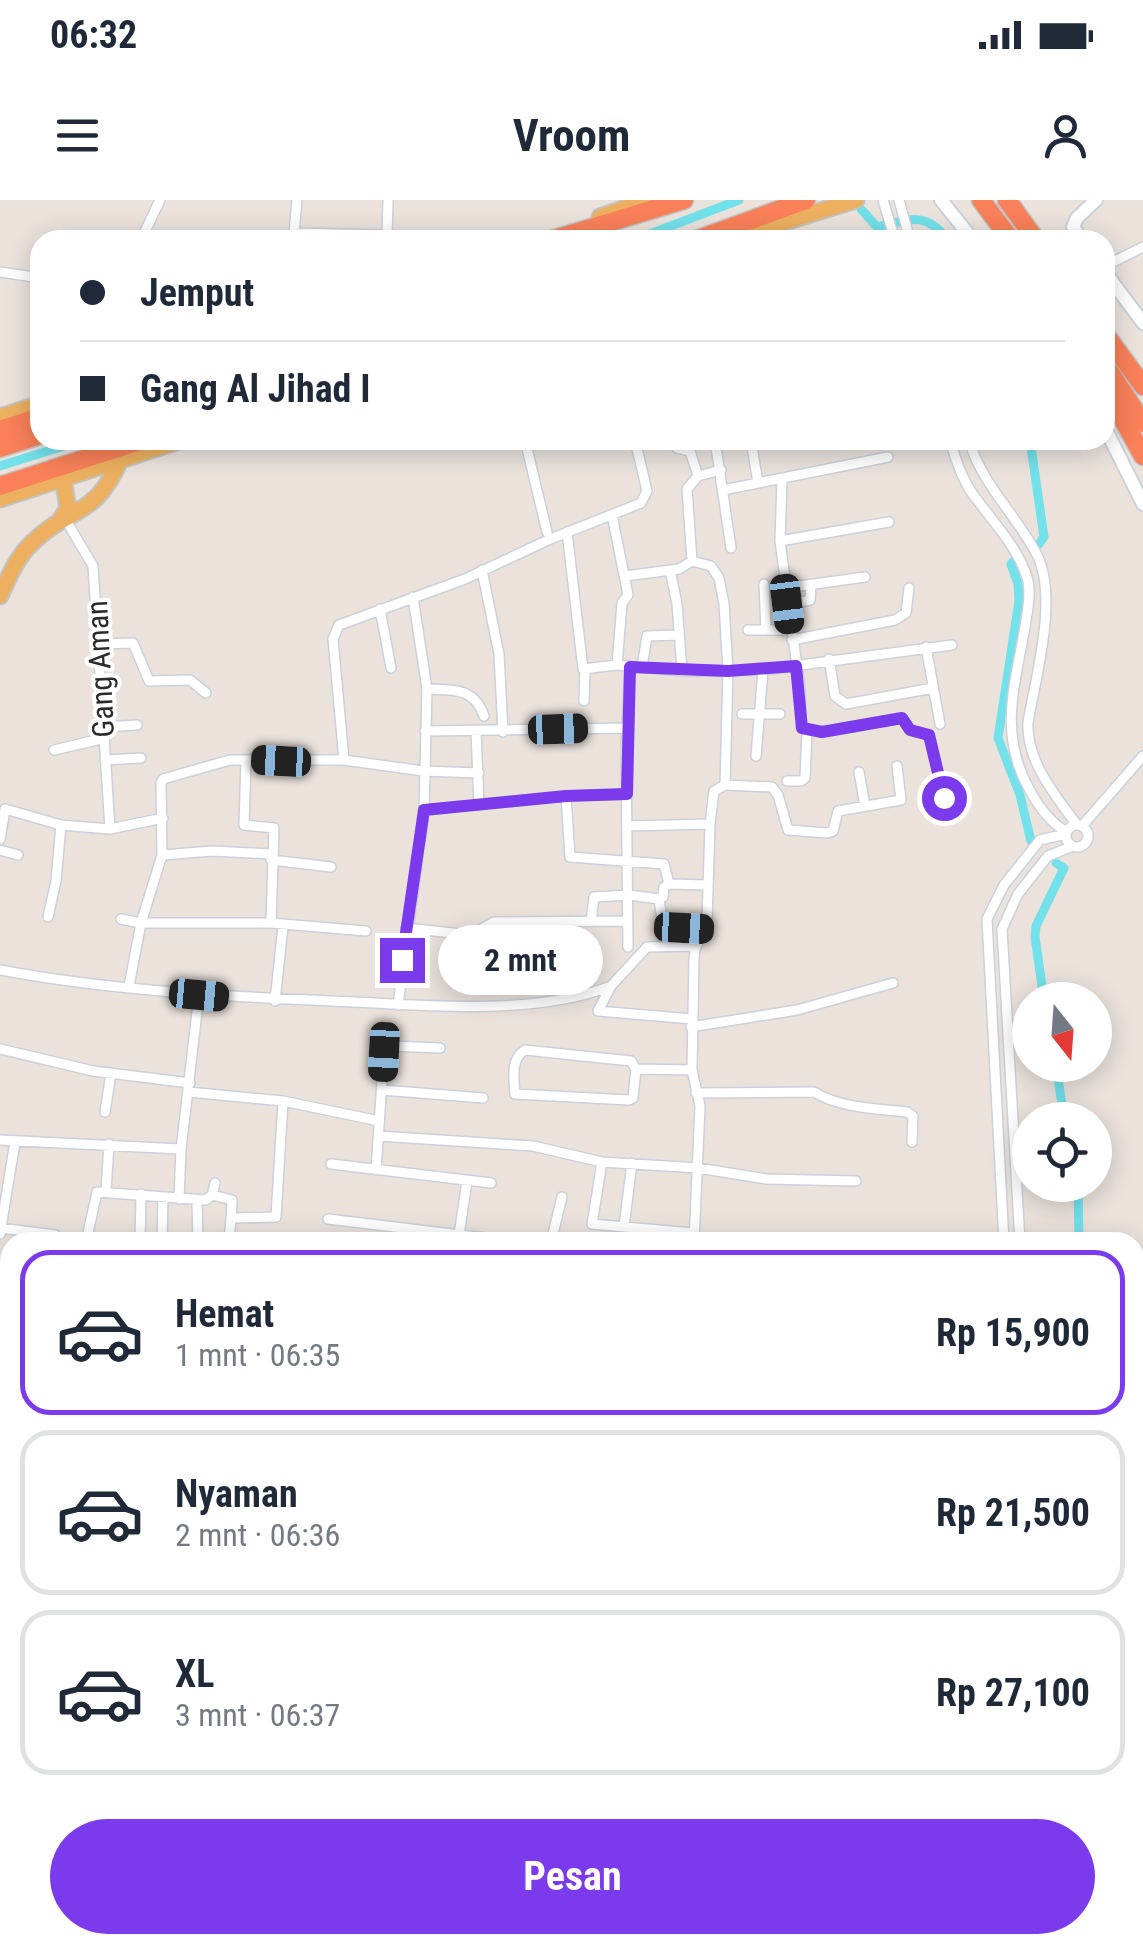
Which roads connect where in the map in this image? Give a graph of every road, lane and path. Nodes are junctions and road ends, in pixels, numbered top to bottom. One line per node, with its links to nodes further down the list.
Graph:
1 (160, 200): 15 (street)
2 (297, 200): 16 (street)
3 (388, 200): 17 (street)
4 (684, 200): 19 (highway)
5 (693, 200): 20 (highway)
6 (806, 200): 21 (highway)
7 (856, 200): 22 (main road)
8 (884, 200): 23 (street)
9 (899, 200): 24 (street)
10 (941, 200): 25 (street)
11 (981, 200): 26 (highway)
12 (1007, 200): 27 (highway)
13 (1096, 200): 28 (street)
14 (644, 201): 18 (main road)
15 (146, 230)
16 (294, 230)
17 (387, 230)
18 (563, 230)
19 (584, 230)
20 (614, 230)
21 (724, 230)
22 (759, 230)
23 (892, 230)
24 (907, 230)
25 (965, 230)
26 (1004, 230)
27 (1029, 230)
28 (1075, 230)
29 (1143, 248): 30 (street)
30 (1115, 263)
31 (0, 272): 32 (street)
32 (30, 276)
33 (1115, 283): 34 (street)
34 (1143, 323)
35 (1115, 348): 37 (highway)
36 (1115, 381): 42 (highway)
37 (1143, 386)
38 (1115, 405): 56 (highway)
39 (30, 407): 40 (main road)
40 (0, 417)
41 (30, 421): 43 (highway)
42 (1143, 424)
43 (0, 430)
44 (30, 439): 45 (highway)
45 (0, 448)
46 (1115, 448): 67 (street)
47 (112, 450): 64 (highway)
48 (151, 450): 58 (main road)
49 (528, 450): 71 (street)
50 (640, 450): 68 (street)
51 (686, 450): 60 (street)
52 (717, 450): 59 (street)
53 (753, 450): 63 (street)
54 (953, 450): 146 (street)
55 (973, 450): 144 (street)
56 (1143, 456)
57 (888, 457): 62 (street)
58 (120, 460): 61 (main road); 69 (main road)
59 (720, 470): 60 (street); 65 (street)
60 (698, 476): 75 (street)
61 (63, 478): 66 (main road); 69 (main road)
62 (782, 479): 63 (street); 73 (street)
63 (758, 482): 65 (street)
64 (0, 486)
65 (723, 490): 74 (street)
66 (0, 498)
67 (1143, 504)
68 (612, 516): 72 (street); 78 (street)
69 (63, 520): 84 (main road); 92 (street, Gang Aman)
70 (889, 522): 73 (street)
71 (547, 532)
72 (567, 532): 76 (street); 101 (street)
73 (780, 541): 82 (street)
74 (731, 548)
75 (692, 561): 77 (street); 104 (street)
76 (482, 570): 85 (street); 120 (street)
77 (670, 570): 78 (street); 90 (street)
78 (625, 576): 96 (street)
79 (865, 577): 81 (street)
80 (764, 584): 89 (street)
81 (811, 585): 82 (street); 86 (street)
82 (785, 588): 86 (street)
83 (909, 588): 91 (street)
84 (0, 596)
85 (414, 597): 87 (street); 106 (street)
86 (787, 604): 91 (street)
87 (380, 608): 100 (street); 127 (street)
88 (748, 630): 89 (street)
89 (766, 630): 91 (street)
90 (679, 635): 99 (street); 102 (street)
91 (791, 635): 97 (street)
92 (99, 644): 107 (street); 119 (street, Gang Aman)
93 (952, 645): 94 (street)
94 (926, 647): 95 (street); 105 (street)
95 (829, 659): 97 (street); 105 (street)
96 (617, 665): 98 (street); 101 (street)
97 (796, 666): 103 (street); 116 (street)
98 (630, 667): 99 (street); 115 (street)
99 (642, 667): 102 (street)
100 (391, 668)
101 (585, 669): 108 (street)
102 (682, 670): 104 (street)
103 (762, 670): 104 (street); 111 (street)
104 (728, 671): 133 (street)
105 (933, 688): 114 (street)
106 (426, 689): 112 (street); 117 (street)
107 (206, 693)
108 (584, 701)
109 (742, 714): 111 (street)
110 (780, 714): 111 (street)
111 (762, 715): 122 (street)
112 (484, 716)
113 (138, 724): 119 (street)
114 (940, 724)
115 (626, 728): 120 (street); 134 (street)
116 (807, 730): 132 (street); 136 (street)
117 (424, 731): 118 (street); 129 (street)
118 (476, 731): 120 (street); 131 (street)
119 (105, 732): 121 (street); 125 (street, Gang Aman)
120 (502, 732)
121 (54, 750)
122 (756, 756)
123 (1143, 756): 144 (street)
124 (140, 758): 125 (street)
125 (105, 760): 145 (street, Gang Aman)
126 (246, 760): 127 (street); 140 (street); 152 (street)
127 (344, 760): 129 (street)
128 (897, 766): 138 (street)
129 (423, 771): 131 (street); 139 (street)
130 (859, 772): 138 (street)
131 (479, 773): 137 (street)
132 (787, 781)
133 (724, 785): 138 (street); 141 (street)
134 (627, 794): 135 (street); 143 (street)
135 (566, 796): 137 (street); 153 (street)
136 (944, 798)
137 (479, 805): 139 (street)
138 (866, 806)
139 (424, 810): 166 (street)
140 (163, 818): 145 (street); 150 (street)
141 (710, 824): 143 (street); 156 (street)
142 (61, 825): 145 (street); 147 (street); 159 (street)
143 (627, 826): 153 (street)
144 (1079, 826): 146 (street); 148 (street)
145 (110, 830)
146 (1066, 833): 148 (street); 217 (street)
147 (0, 839)
148 (1073, 846): 218 (street)
149 (0, 850): 151 (street)
150 (162, 854): 152 (street); 163 (street)
151 (18, 855)
152 (271, 857): 154 (street); 164 (street)
153 (628, 860): 155 (street); 157 (street)
154 (331, 867)
155 (669, 884): 156 (street); 158 (street)
156 (708, 885): 167 (street)
157 (629, 895): 158 (street); 161 (street); 162 (street)
158 (659, 899): 167 (street)
159 (48, 917)
160 (121, 920): 163 (street)
161 (591, 921): 162 (street); 166 (street)
162 (628, 921): 169 (street)
163 (141, 923): 164 (street); 173 (street)
164 (271, 923): 165 (street)
165 (283, 926): 168 (street); 176 (street)
166 (406, 928): 177 (street)
167 (704, 929): 170 (street)
168 (366, 931)
169 (628, 946)
170 (696, 946): 174 (street); 178 (street)
171 (0, 970): 173 (street)
172 (893, 983): 178 (street)
173 (130, 986): 175 (street)
174 (612, 986): 177 (street); 178 (street)
175 (199, 995): 176 (street); 184 (street)
176 (276, 1001): 177 (street)
177 (398, 1005)
178 (692, 1023): 182 (street)
179 (0, 1048): 183 (street)
180 (440, 1048): 185 (street)
181 (636, 1069): 181 (street); 182 (street)
182 (692, 1070): 186 (street)
183 (111, 1074): 184 (street); 189 (street)
184 (190, 1087): 188 (street); 196 (street)
185 (382, 1090): 187 (street); 190 (street)
186 (696, 1093): 194 (street); 200 (street)
187 (483, 1098)
188 (283, 1101): 190 (street); 214 (street)
189 (105, 1112)
190 (379, 1121): 191 (street)
191 (378, 1136): 197 (street); 201 (street)
192 (0, 1140): 193 (street)
193 (15, 1142): 195 (street); 216 (street)
194 (912, 1142)
195 (109, 1144): 196 (street); 206 (street)
196 (181, 1148): 211 (street)
197 (602, 1162): 198 (street); 215 (street)
198 (632, 1163): 200 (street); 215 (street)
199 (331, 1164): 201 (street)
200 (698, 1168): 203 (street); 228 (street)
201 (376, 1170): 202 (street)
202 (467, 1181): 205 (street); 225 (street)
203 (856, 1181)
204 (215, 1182): 208 (street)
205 (492, 1183)
206 (106, 1191): 207 (street); 219 (street)
207 (141, 1194): 209 (street); 220 (street)
208 (212, 1195): 212 (street); 214 (street)
209 (163, 1197): 211 (street); 221 (street)
210 (562, 1197): 226 (street)
211 (179, 1200): 212 (street)
212 (197, 1200): 222 (street)
213 (328, 1219): 224 (street)
214 (230, 1222): 223 (street)
215 (624, 1226): 227 (street)
216 (0, 1230)
217 (1003, 1230): 218 (street)
218 (1020, 1230)
219 (88, 1232)
220 (140, 1232)
221 (162, 1232)
222 (198, 1232)
223 (230, 1232)
224 (412, 1232)
225 (459, 1232)
226 (554, 1232)
227 (658, 1232)
228 (693, 1232)

